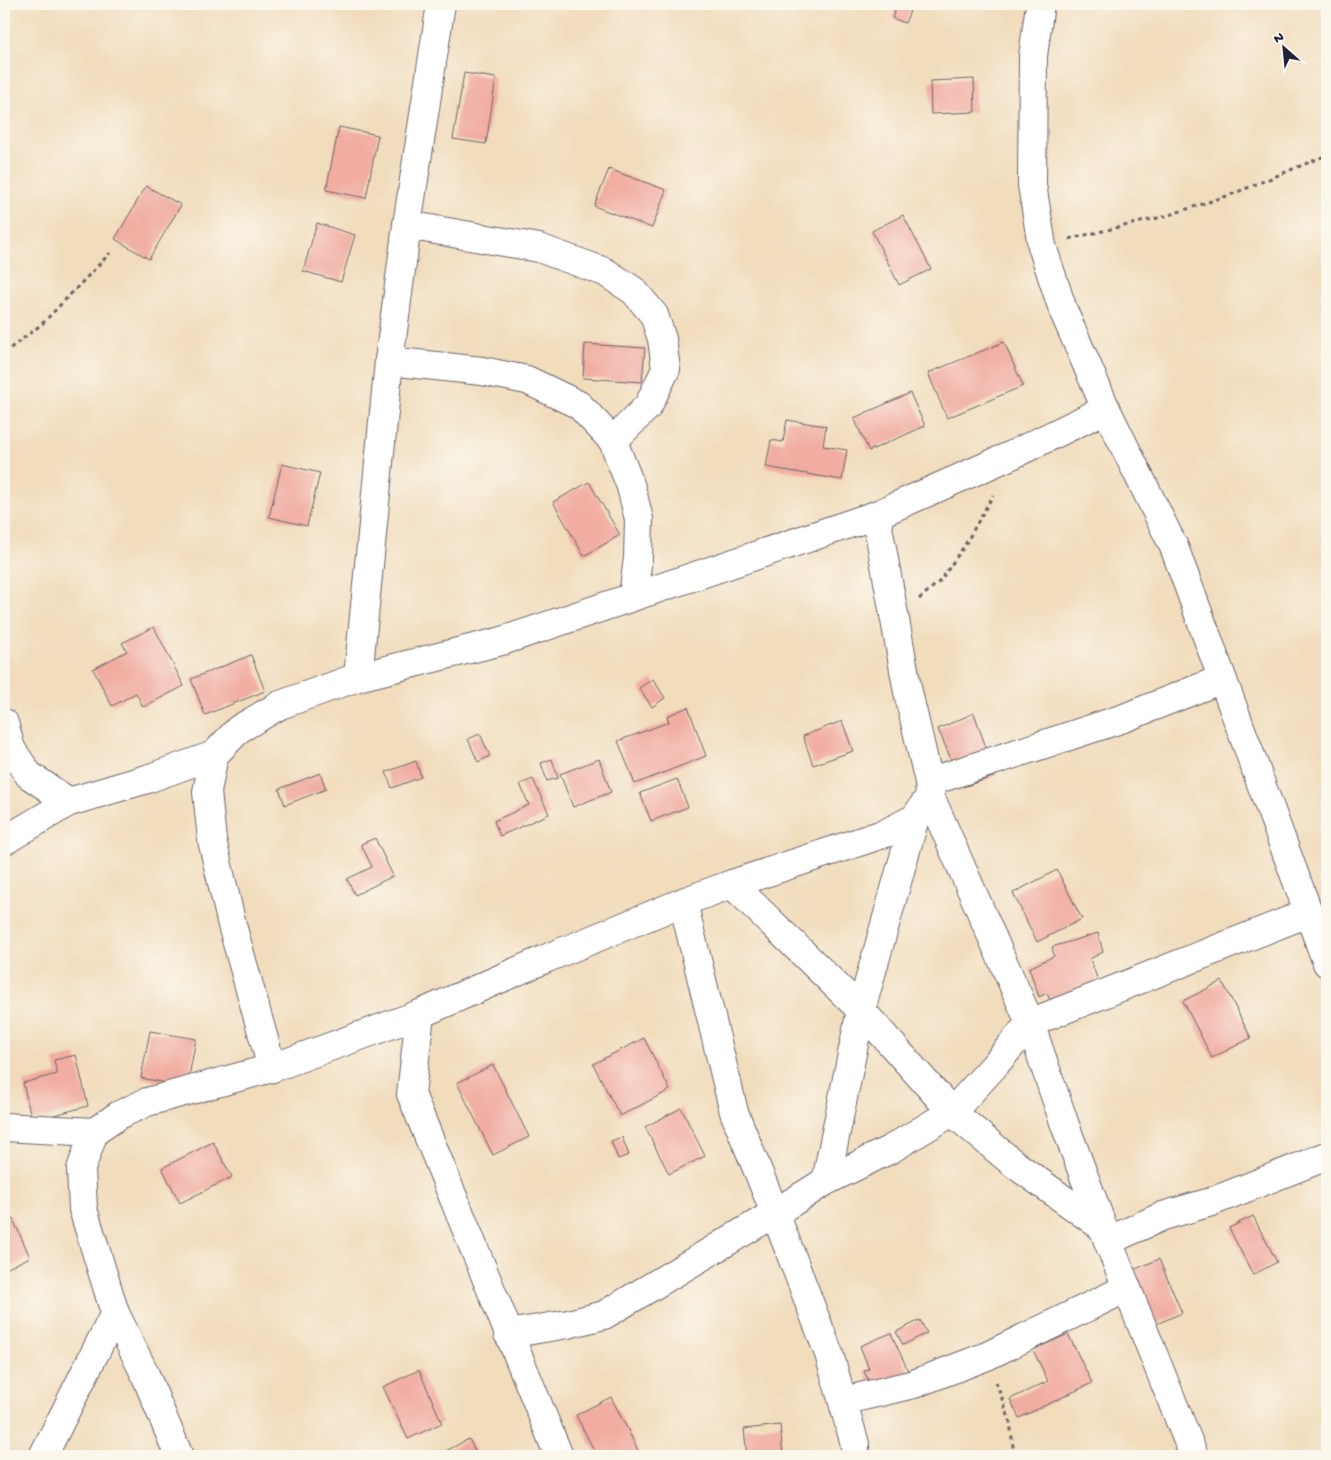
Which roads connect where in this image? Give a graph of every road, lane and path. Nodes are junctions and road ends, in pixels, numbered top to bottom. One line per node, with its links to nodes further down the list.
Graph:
1 (441, 4): 4 (street)
2 (1040, 4): 5 (street)
3 (1327, 155): 5 (path)
4 (407, 225): 8 (street); 10 (street)
5 (1042, 246): 9 (street)
6 (110, 253): 7 (path)
7 (4, 353)
8 (389, 361): 10 (street); 15 (street)
9 (1106, 409): 12 (street); 16 (street)
10 (613, 441): 13 (street)
11 (994, 494): 14 (path)
12 (876, 515): 13 (street); 14 (street)
13 (633, 596): 15 (street)
14 (894, 620): 19 (street)
15 (358, 677): 18 (street)
16 (1222, 679): 19 (street); 25 (street)
17 (4, 724): 20 (street)
18 (214, 755): 20 (street); 30 (street)
19 (929, 789): 21 (street); 29 (street)
20 (69, 802): 22 (street)
21 (915, 818): 23 (street); 27 (street)
22 (4, 841)
23 (732, 884): 24 (street); 27 (street)
24 (683, 902): 28 (street); 36 (street)
25 (1308, 913): 26 (street); 29 (street)
26 (1327, 963)
27 (861, 1010): 31 (street); 35 (street)
28 (420, 1014): 30 (street); 40 (street)
29 (1030, 1023): 31 (street); 37 (street)
30 (272, 1068): 33 (street)
31 (952, 1112): 35 (street); 37 (street)
32 (4, 1127): 33 (street)
33 (94, 1132): 39 (street)
34 (1327, 1156): 37 (street)
35 (826, 1181): 36 (street)
36 (775, 1213): 40 (street); 42 (street)
37 (1105, 1234): 38 (street)
38 (1126, 1288): 41 (street); 48 (street)
39 (115, 1313): 43 (street); 44 (street)
40 (508, 1334): 45 (street)
41 (987, 1356): 42 (street); 47 (path)
42 (843, 1401): 46 (street)
43 (43, 1456)
44 (179, 1456)
45 (559, 1456)
46 (856, 1456)
47 (1014, 1456)
48 (1194, 1456)

